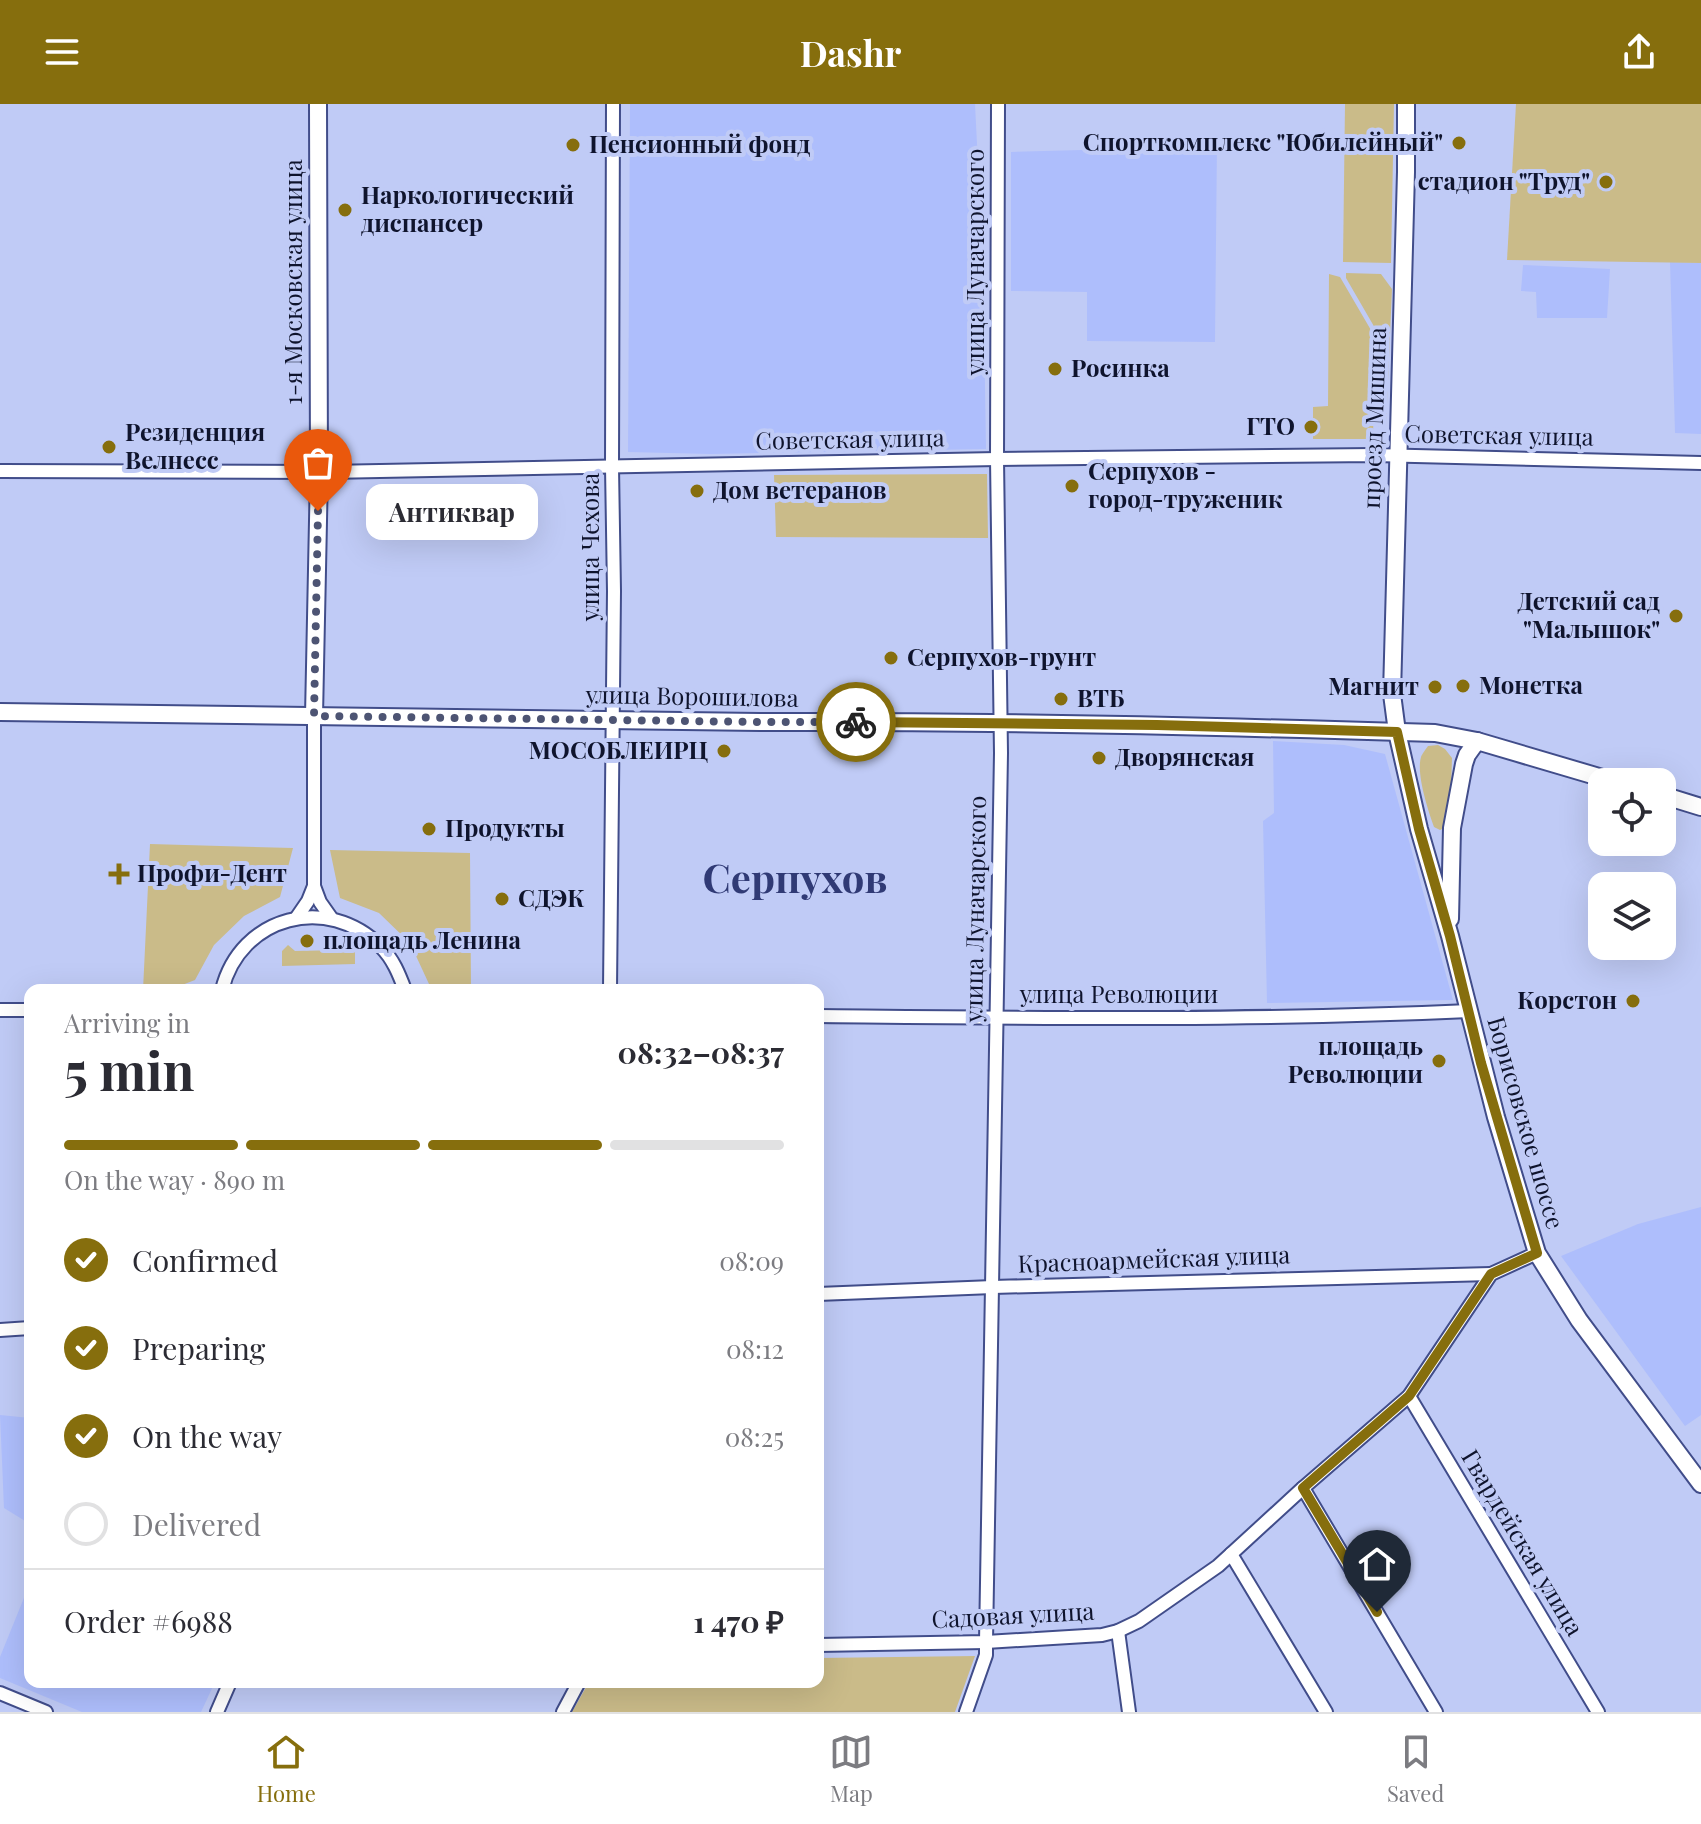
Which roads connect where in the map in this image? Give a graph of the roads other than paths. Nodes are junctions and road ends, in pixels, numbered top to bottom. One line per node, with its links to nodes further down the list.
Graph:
1 (318, 104): 10 (main road, 1-я Московская улица)
2 (613, 104): 8 (street, улица Чехова)
3 (998, 104): 6 (street, улица Луначарского)
4 (1406, 104): 5 (main road, проезд Мишина)
5 (1397, 456): 6 (street, Советская улица); 7 (street, Советская улица); 15 (main road, проезд Мишина)
6 (997, 459): 8 (street, Советская улица); 14 (street, улица Луначарского)
7 (1701, 463)
8 (612, 467): 10 (street, Советская улица); 13 (street, улица Чехова)
9 (0, 471): 10 (street, Советская улица)
10 (319, 472): 12 (main road, 1-я Московская улица)
11 (0, 712): 12 (main road, улица Ворошилова)
12 (314, 716): 13 (main road, улица Ворошилова); 22 (street, 1-я Московская улица)
13 (612, 720): 14 (main road, улица Ворошилова); 28 (street, улица Чехова)
14 (1000, 724): 15 (main road, улица Ворошилова); 33 (street, улица Луначарского)
15 (1397, 732): 16 (main road, улица Ворошилова); 21 (main road, Борисовское шоссе)
16 (1477, 741): 17 (main road, улица Ворошилова); 20 (main road)
17 (1588, 774)
18 (1676, 799): 19 (main road)
19 (1701, 807)
20 (1452, 828): 21 (main road); 25 (main road)
21 (1419, 829): 25 (main road, Борисовское шоссе)
22 (314, 886): 23 (street); 24 (street)
23 (297, 917): 24 (street); 26 (street)
24 (332, 919): 27 (street)
25 (1450, 936): 31 (main road, Борисовское шоссе)
26 (224, 984)
27 (402, 984)
28 (610, 984)
29 (0, 1010): 30 (street)
30 (24, 1010)
31 (1469, 1011): 33 (street, улица Революции); 34 (main road, Борисовское шоссе)
32 (824, 1016): 33 (street, улица Революции)
33 (996, 1018): 36 (street, улица Луначарского)
34 (1537, 1253): 35 (street); 41 (main road, Борисовское шоссе)
35 (1491, 1274): 36 (street, Красноармейская улица); 40 (street, Садовая улица)
36 (993, 1287): 37 (street, Красноармейская улица); 45 (street, улица Луначарского)
37 (824, 1294)
38 (24, 1328): 39 (street)
39 (0, 1330)
40 (1409, 1396): 42 (street, Садовая улица); 57 (street, Гвардейская улица)
41 (1701, 1484)
42 (1303, 1488): 43 (street, Садовая улица); 56 (street)
43 (1231, 1554): 44 (street, Садовая улица); 55 (street)
44 (1118, 1631): 45 (street, Садовая улица); 54 (street)
45 (986, 1642): 46 (street, Садовая улица); 53 (street, улица Луначарского)
46 (824, 1645)
47 (227, 1688): 51 (street)
48 (576, 1688): 52 (street)
49 (0, 1693): 50 (street)
50 (46, 1712)
51 (217, 1712)
52 (563, 1712)
53 (966, 1712)
54 (1129, 1712)
55 (1325, 1712)
56 (1436, 1712)
57 (1598, 1712)

